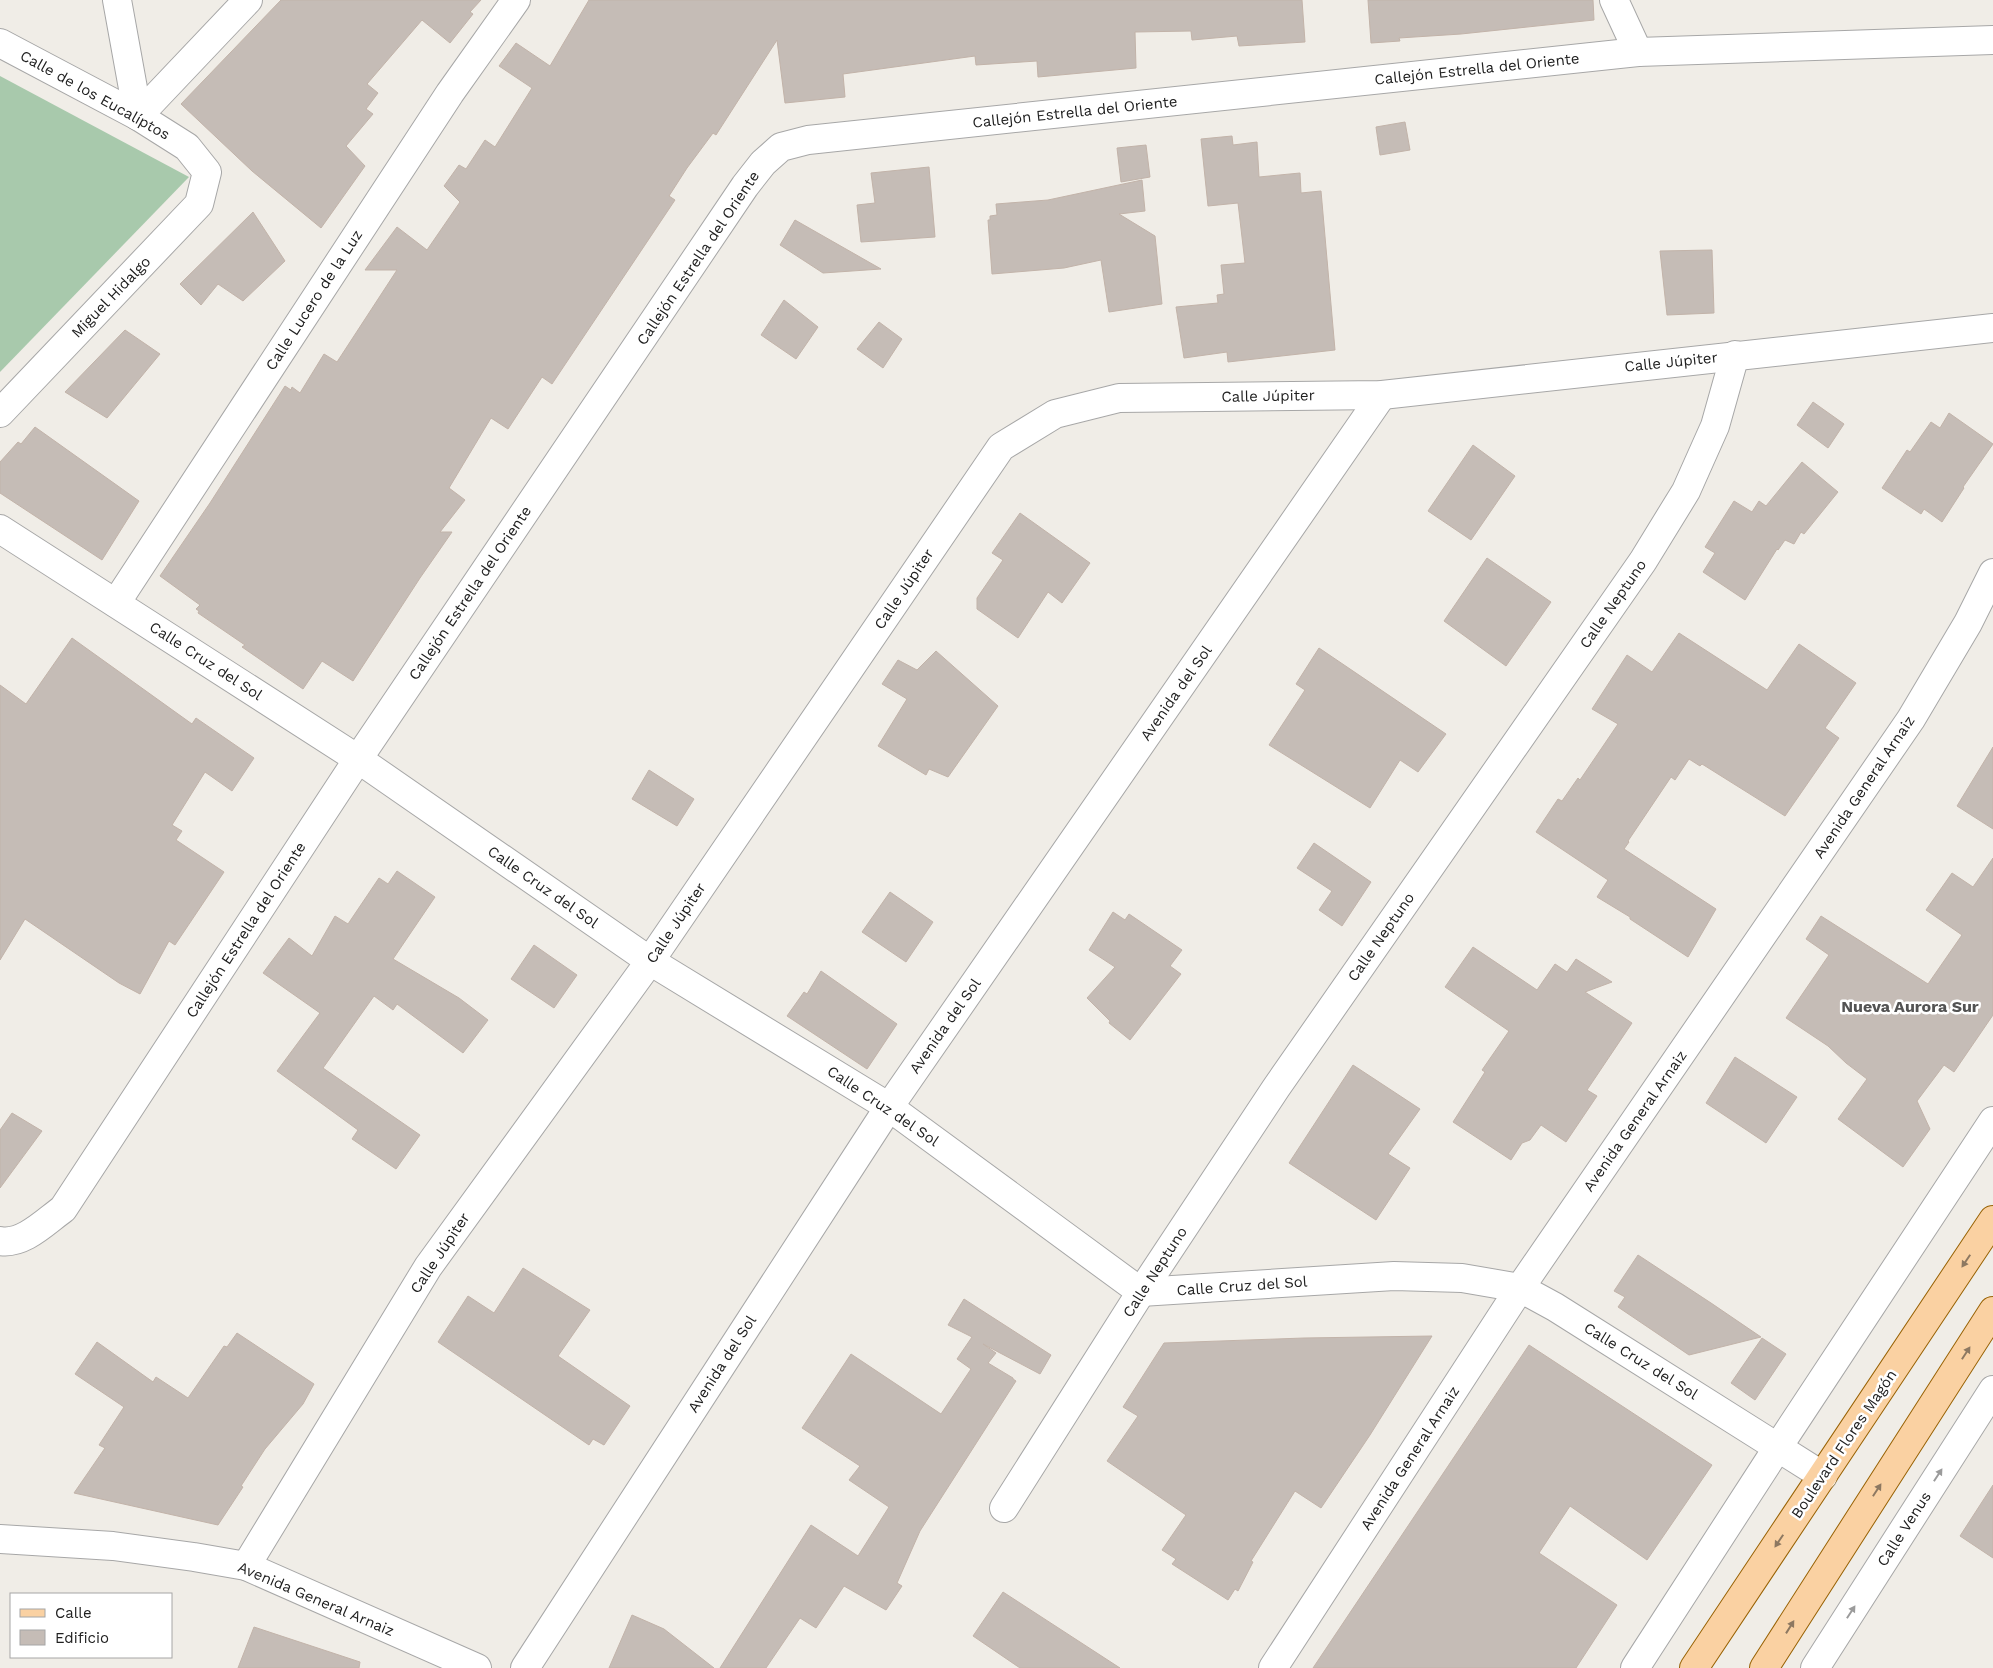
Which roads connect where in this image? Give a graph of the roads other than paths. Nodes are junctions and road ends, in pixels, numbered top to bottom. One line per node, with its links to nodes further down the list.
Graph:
1 (117, 0): 8 (street)
2 (248, 0): 8 (street)
3 (516, 0): 16 (street, Calle Lucero de la Luz)
4 (1614, 0): 7 (street)
5 (1993, 40): 7 (street, Callejón Estrella del Oriente)
6 (0, 43): 8 (street, Calle de los Eucalíptos)
7 (1638, 52): 17 (street, Callejón Estrella del Oriente)
8 (138, 116): 9 (street, Calle de los Eucalíptos)
9 (206, 172): 13 (street, Miguel Hidalgo)
10 (1993, 328): 11 (street, Calle Júpiter)
11 (1736, 355): 12 (street, Calle Júpiter); 24 (street, Calle Neptuno)
12 (1382, 395): 18 (street, Calle Júpiter); 19 (street, Avenida del Sol)
13 (0, 414)
14 (0, 529): 16 (street, Calle Cruz del Sol)
15 (1993, 572): 23 (street, Avenida General Arnaiz)
16 (116, 603): 17 (street, Calle Cruz del Sol)
17 (358, 759): 18 (street, Calle Cruz del Sol); 22 (street, Callejón Estrella del Oriente)
18 (650, 961): 19 (street, Calle Cruz del Sol); 31 (street, Calle Júpiter)
19 (889, 1107): 24 (street, Calle Cruz del Sol); 33 (street, Avenida del Sol)
20 (1993, 1122): 27 (street)
21 (1993, 1220): 28 (main road, Boulevard Flores Magón, one-way to 28)
22 (5, 1242)
23 (1520, 1288): 24 (street, Calle Cruz del Sol); 27 (street, Calle Cruz del Sol); 34 (street, Avenida General Arnaiz)
24 (1141, 1292): 29 (street, Calle Neptuno)
25 (1993, 1311): 37 (main road, one-way to 25)
26 (1990, 1402): 38 (street, Calle Venus, one-way to 26)
27 (1778, 1447): 28 (street, Calle Cruz del Sol); 35 (street)
28 (1823, 1476): 36 (main road, Boulevard Flores Magón, one-way to 36)
29 (1004, 1508)
30 (0, 1539): 31 (street, Avenida General Arnaiz)
31 (246, 1566): 32 (street, Avenida General Arnaiz)
32 (477, 1668)
33 (525, 1668)
34 (1273, 1668)
35 (1635, 1668)
36 (1694, 1668)
37 (1764, 1668)
38 (1815, 1668)

